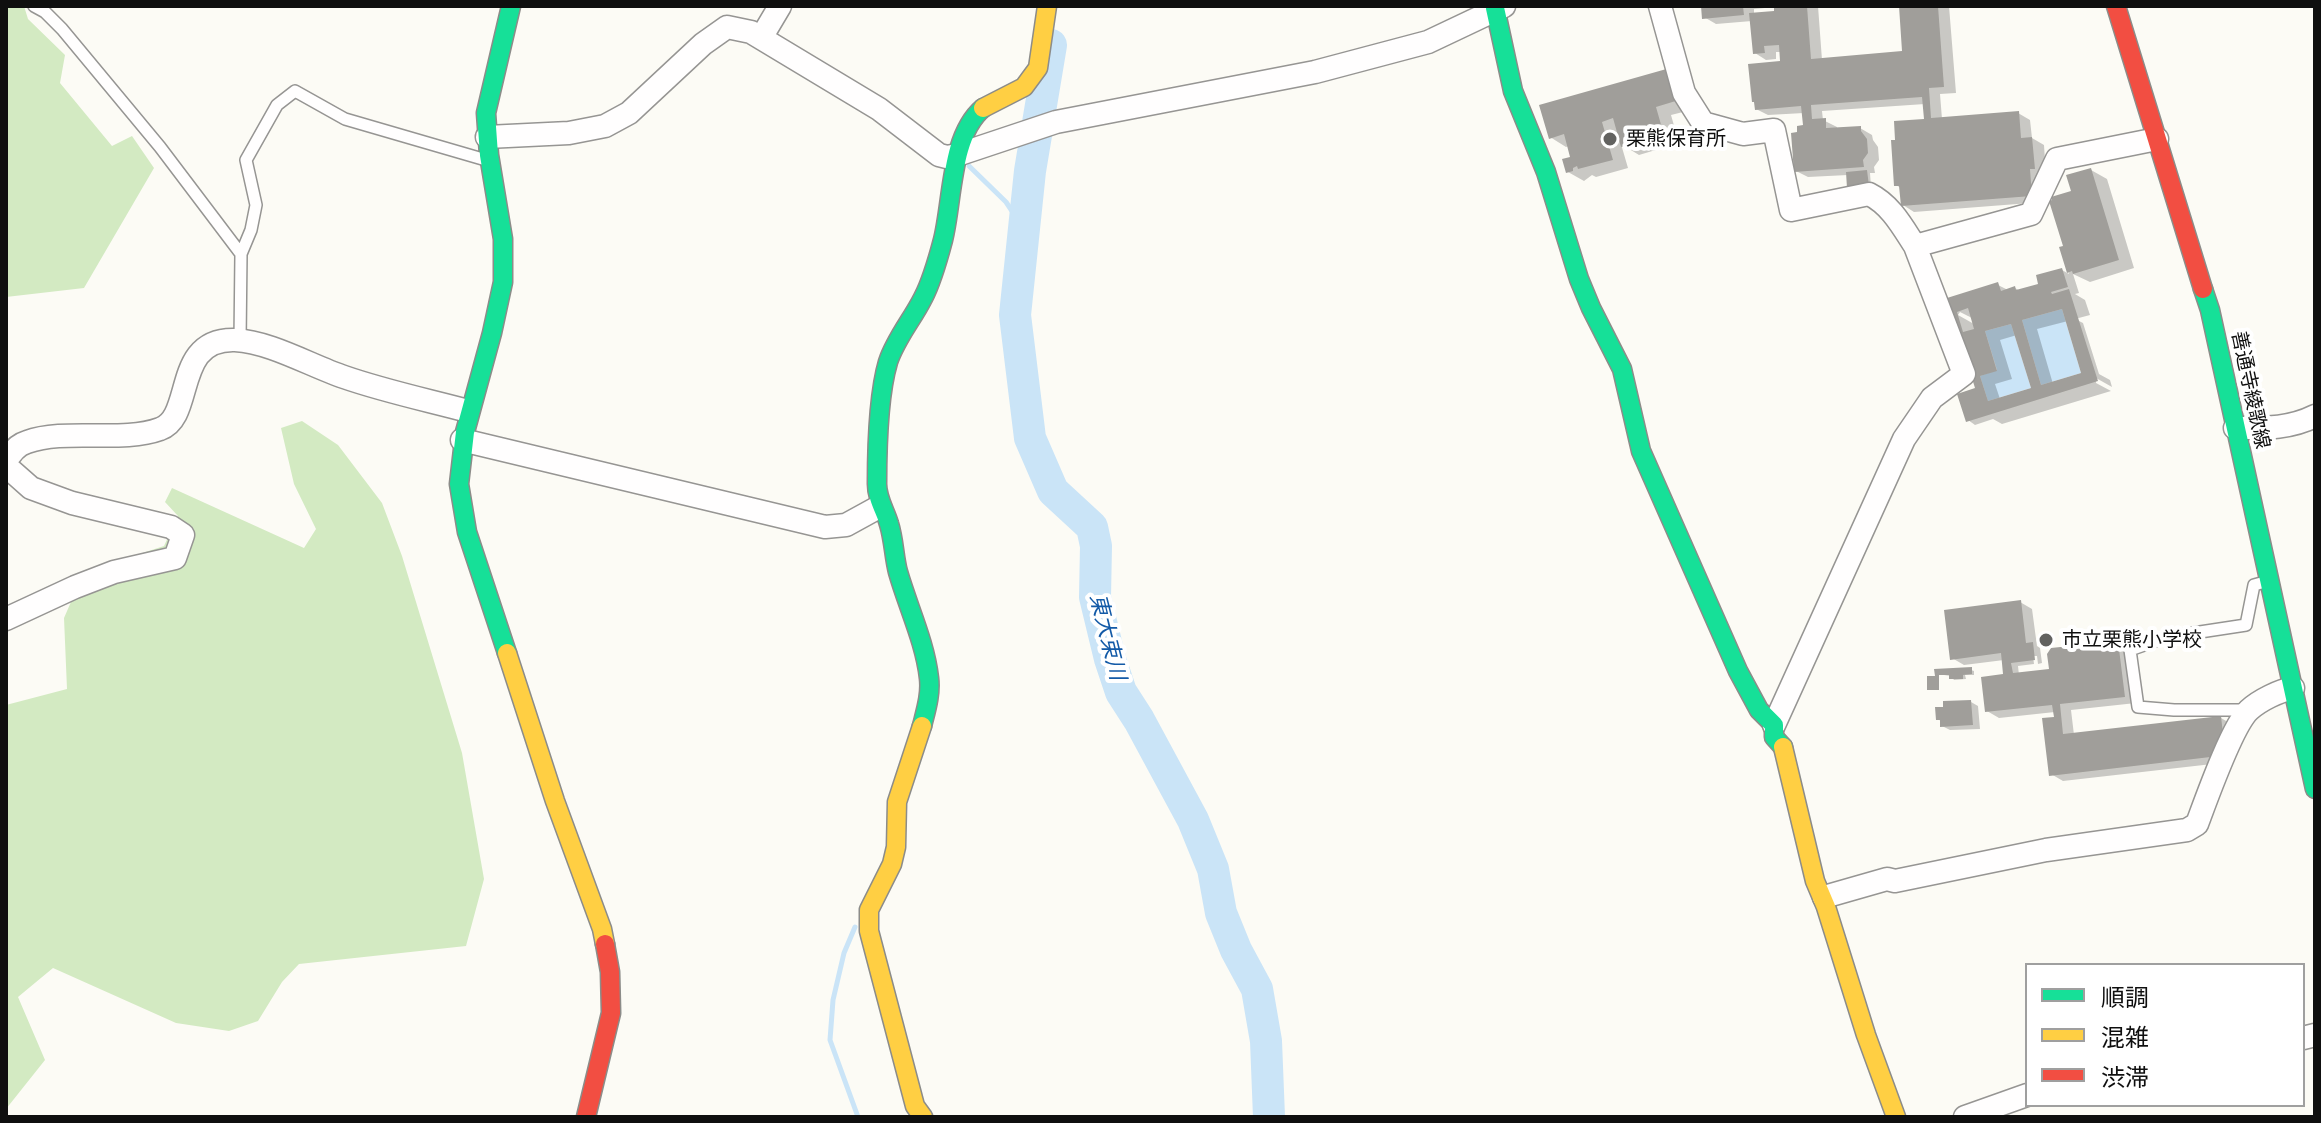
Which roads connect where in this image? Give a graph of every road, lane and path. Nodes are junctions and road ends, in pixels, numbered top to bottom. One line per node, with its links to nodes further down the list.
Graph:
1 (34, 6): 14 (lane)
2 (511, 6): 9 (street)
3 (780, 6): 8 (street)
4 (1047, 6): 11 (street)
5 (1660, 6): 13 (street)
6 (2116, 6): 10 (street, 善通寺綾歌線)
7 (1500, 7): 11 (street); 26 (street)
8 (761, 38): 9 (street); 11 (street)
9 (487, 137): 12 (street)
10 (2157, 139): 13 (street); 18 (street, 善通寺綾歌線)
11 (957, 155): 21 (street)
12 (490, 161): 14 (lane); 16 (street)
13 (1915, 246): 26 (street)
14 (241, 254): 15 (lane)
15 (240, 341): 16 (street); 20 (street)
16 (468, 411): 19 (street)
17 (2315, 416): 18 (street)
18 (2235, 428): 22 (street, 善通寺綾歌線)
19 (462, 440): 21 (street); 30 (street)
20 (6, 464): 23 (street)
21 (877, 508): 31 (street)
22 (2270, 581): 24 (street, 善通寺綾歌線); 25 (lane)
23 (6, 619)
24 (2293, 688): 25 (street); 27 (street, 善通寺綾歌線)
25 (2249, 710): 28 (street)
26 (1774, 725): 28 (street)
27 (2315, 789)
28 (1824, 897): 32 (street)
29 (2025, 1096): 33 (street)
30 (586, 1117)
31 (923, 1117)
32 (1896, 1117)
33 (1965, 1117)

